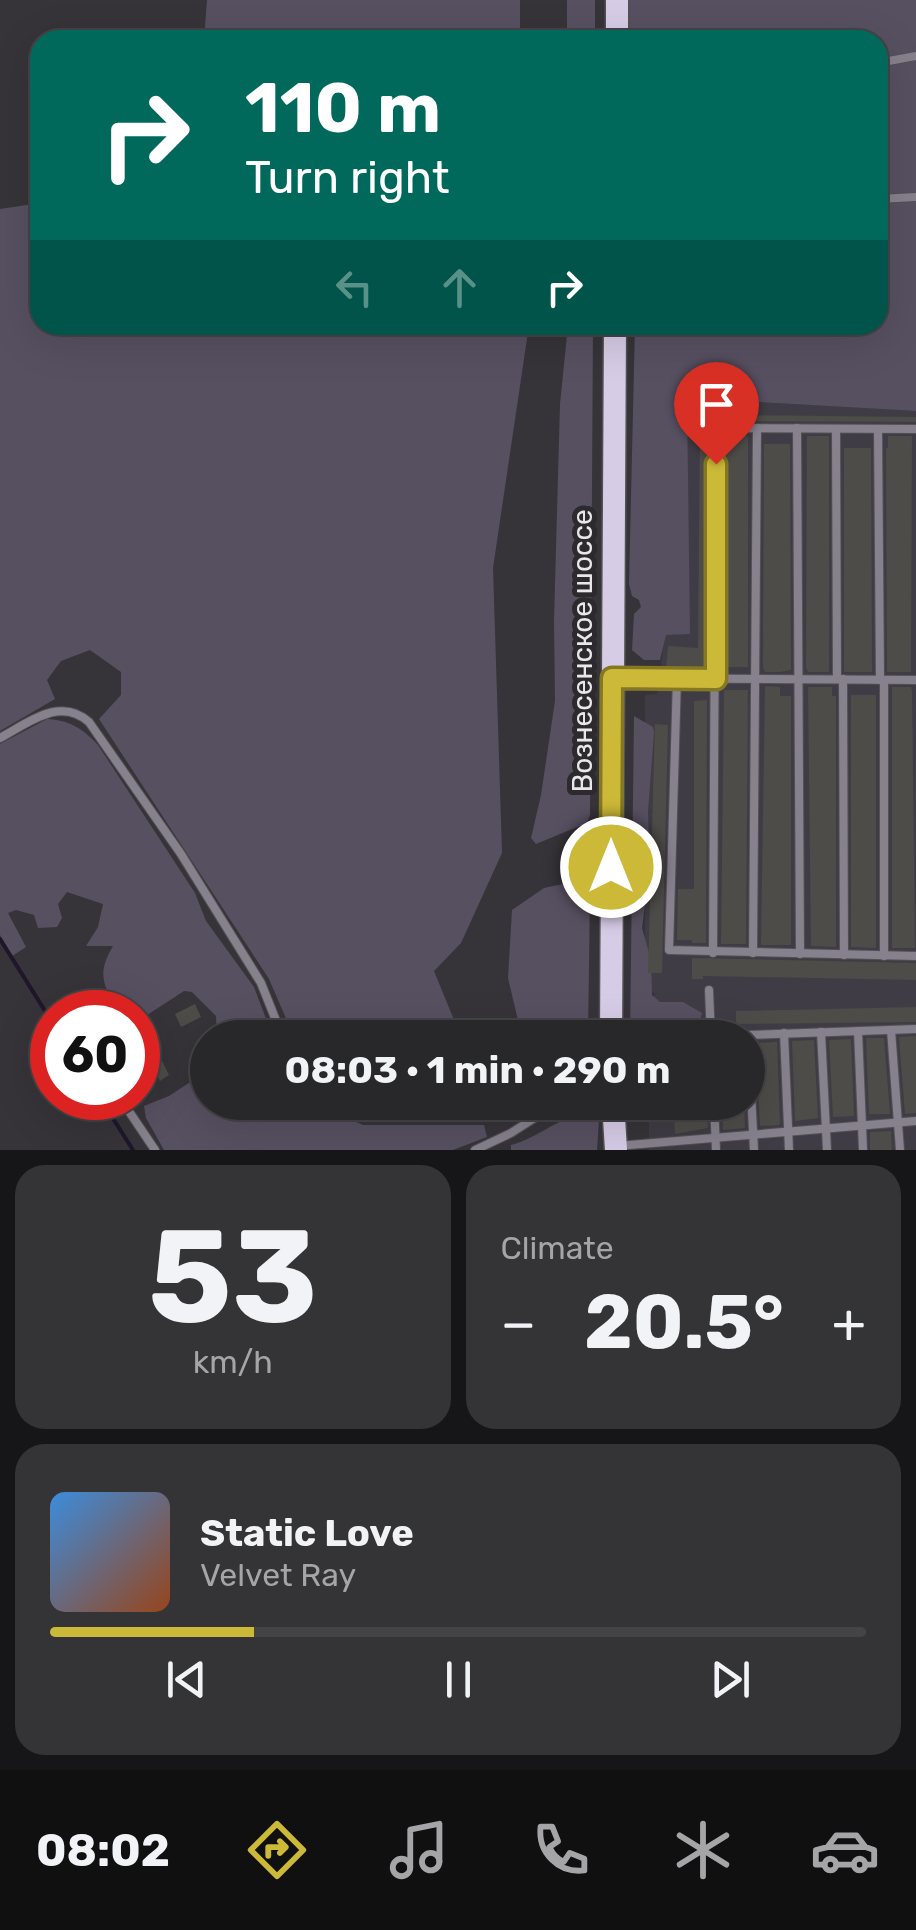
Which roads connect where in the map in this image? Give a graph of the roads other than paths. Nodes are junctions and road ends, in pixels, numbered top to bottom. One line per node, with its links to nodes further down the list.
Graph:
1 (617, 0): 2 (main road)
2 (617, 30)
3 (916, 56): 4 (lane)
4 (888, 61)
5 (916, 197): 6 (lane)
6 (888, 198)
7 (615, 335): 13 (main road, Вознесенское шоссе)
8 (758, 428): 9 (lane); 15 (lane); 16 (lane)
9 (797, 428): 10 (lane); 17 (lane)
10 (836, 428): 11 (lane); 18 (lane)
11 (878, 429): 12 (lane); 19 (lane)
12 (916, 429)
13 (612, 678): 14 (lane); 30 (main road, Вознесенское шоссе)
14 (676, 678): 15 (lane); 22 (lane)
15 (716, 679): 16 (lane); 22 (lane)
16 (756, 679): 17 (lane); 23 (lane)
17 (800, 679): 18 (lane); 24 (lane)
18 (840, 679): 19 (lane); 25 (lane)
19 (882, 680): 20 (lane); 26 (lane)
20 (916, 680)
21 (0, 738): 29 (lane)
22 (712, 953): 23 (lane)
23 (753, 953): 24 (lane)
24 (800, 954): 25 (lane)
25 (844, 955): 26 (lane)
26 (884, 956): 27 (lane)
27 (916, 956)
28 (709, 990): 31 (lane)
29 (275, 1020)
30 (611, 1020)
31 (710, 1020)
32 (916, 1029): 33 (lane)
33 (892, 1030): 34 (lane); 44 (lane)
34 (858, 1031): 35 (lane); 45 (lane)
35 (820, 1032): 36 (lane); 46 (lane)
36 (784, 1034): 37 (lane); 47 (lane)
37 (765, 1035)
38 (135, 1120): 52 (lane)
39 (532, 1120): 53 (lane)
40 (614, 1120): 51 (main road)
41 (714, 1120): 49 (lane)
42 (751, 1120): 48 (lane)
43 (916, 1121): 44 (lane)
44 (898, 1122): 45 (lane); 59 (lane)
45 (861, 1125): 46 (lane); 58 (lane)
46 (825, 1128): 47 (lane); 57 (lane)
47 (788, 1132): 48 (lane); 56 (lane)
48 (752, 1134): 49 (lane); 55 (lane)
49 (715, 1138): 50 (lane); 54 (lane)
50 (674, 1146): 51 (lane)
51 (615, 1148)
52 (155, 1150)
53 (475, 1150)
54 (716, 1150)
55 (754, 1150)
56 (789, 1150)
57 (826, 1150)
58 (863, 1150)
59 (900, 1150)

